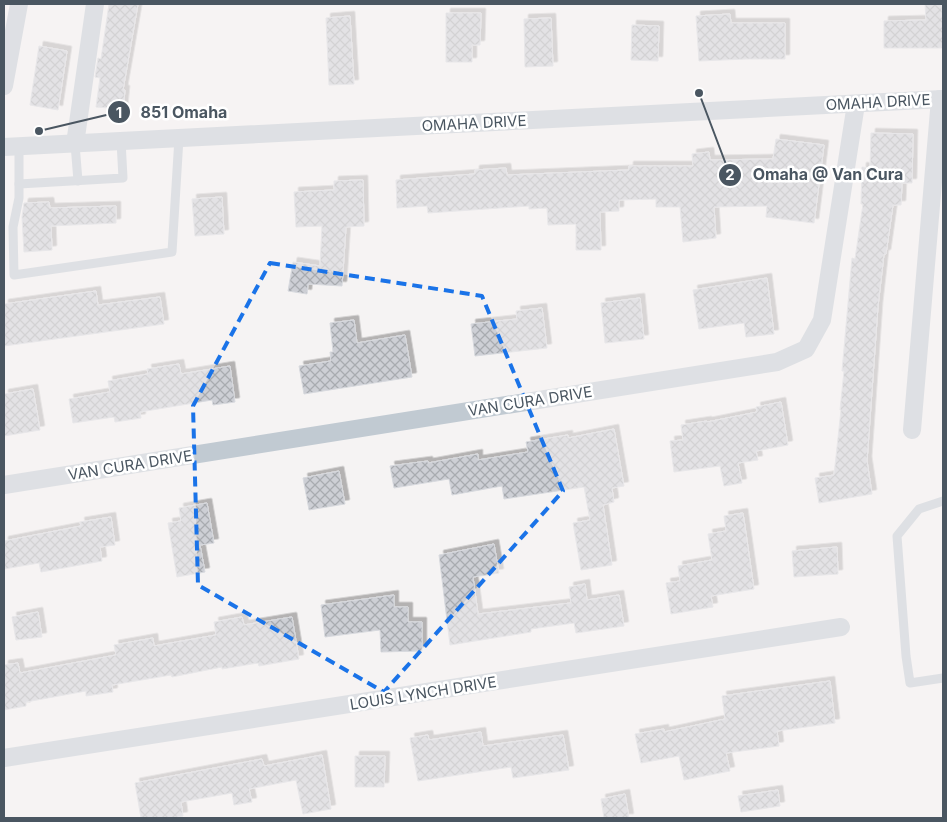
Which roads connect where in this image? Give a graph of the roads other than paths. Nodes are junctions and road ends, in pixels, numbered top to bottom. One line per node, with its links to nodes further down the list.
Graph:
1 (20, 4): 3 (street)
2 (96, 4): 8 (street)
3 (4, 86)
4 (941, 99): 5 (street, OMAHA DRIVE); 12 (street)
5 (856, 104): 6 (street, OMAHA DRIVE); 13 (street, VAN CURA DRIVE)
6 (179, 138): 7 (street, OMAHA DRIVE); 11 (lane)
7 (121, 141): 8 (street, OMAHA DRIVE); 10 (lane)
8 (75, 144): 9 (street, OMAHA DRIVE); 10 (lane)
9 (11, 146): 11 (lane)
10 (78, 181): 11 (lane)
11 (19, 184)
12 (912, 430)
13 (4, 485)
14 (943, 501): 16 (lane)
15 (841, 627): 17 (street, LOUIS LYNCH DRIVE)
16 (943, 678)
17 (4, 758)

